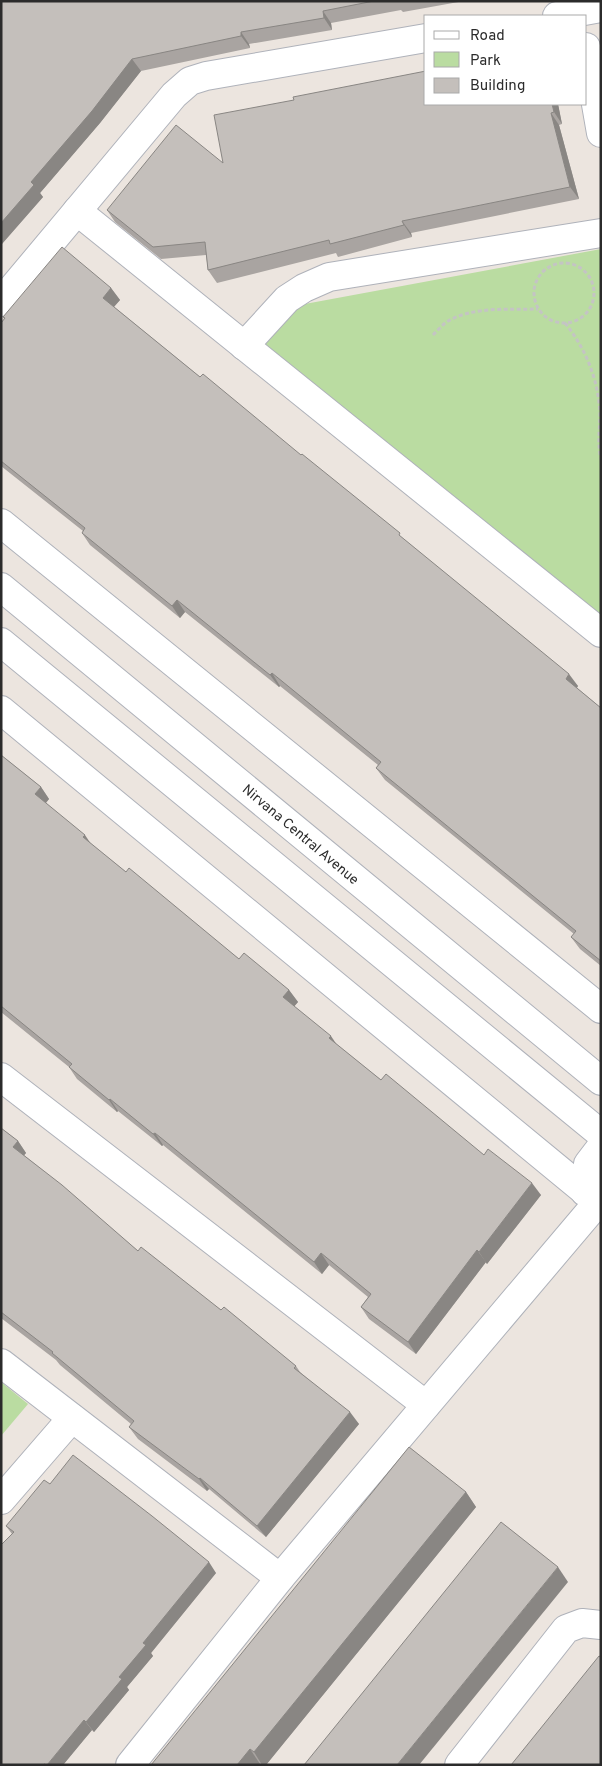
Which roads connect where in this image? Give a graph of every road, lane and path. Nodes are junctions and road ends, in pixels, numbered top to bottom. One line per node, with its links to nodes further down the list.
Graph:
1 (424, 38): 4 (street)
2 (587, 53): 3 (street)
3 (601, 133)
4 (78, 211): 6 (street); 10 (street)
5 (601, 233): 10 (street)
6 (1, 302)
7 (538, 309): 8 (path); 8 (path); 9 (path)
8 (564, 323): 11 (path)
9 (433, 334)
10 (244, 346): 14 (street)
11 (601, 459)
12 (1, 523): 17 (street)
13 (1, 587): 19 (street, Nirvana Central Avenue)
14 (601, 633)
15 (1, 642): 20 (street)
16 (3, 715): 22 (street)
17 (601, 1009)
18 (1, 1077): 24 (street)
19 (601, 1081)
20 (601, 1134)
21 (601, 1147): 22 (street)
22 (593, 1190): 24 (street)
23 (1, 1363): 25 (street)
24 (426, 1405): 27 (street)
25 (72, 1418): 26 (street); 27 (street)
26 (1, 1500)
27 (280, 1578): 29 (street)
28 (601, 1625): 30 (street)
29 (130, 1765)
30 (459, 1765)

